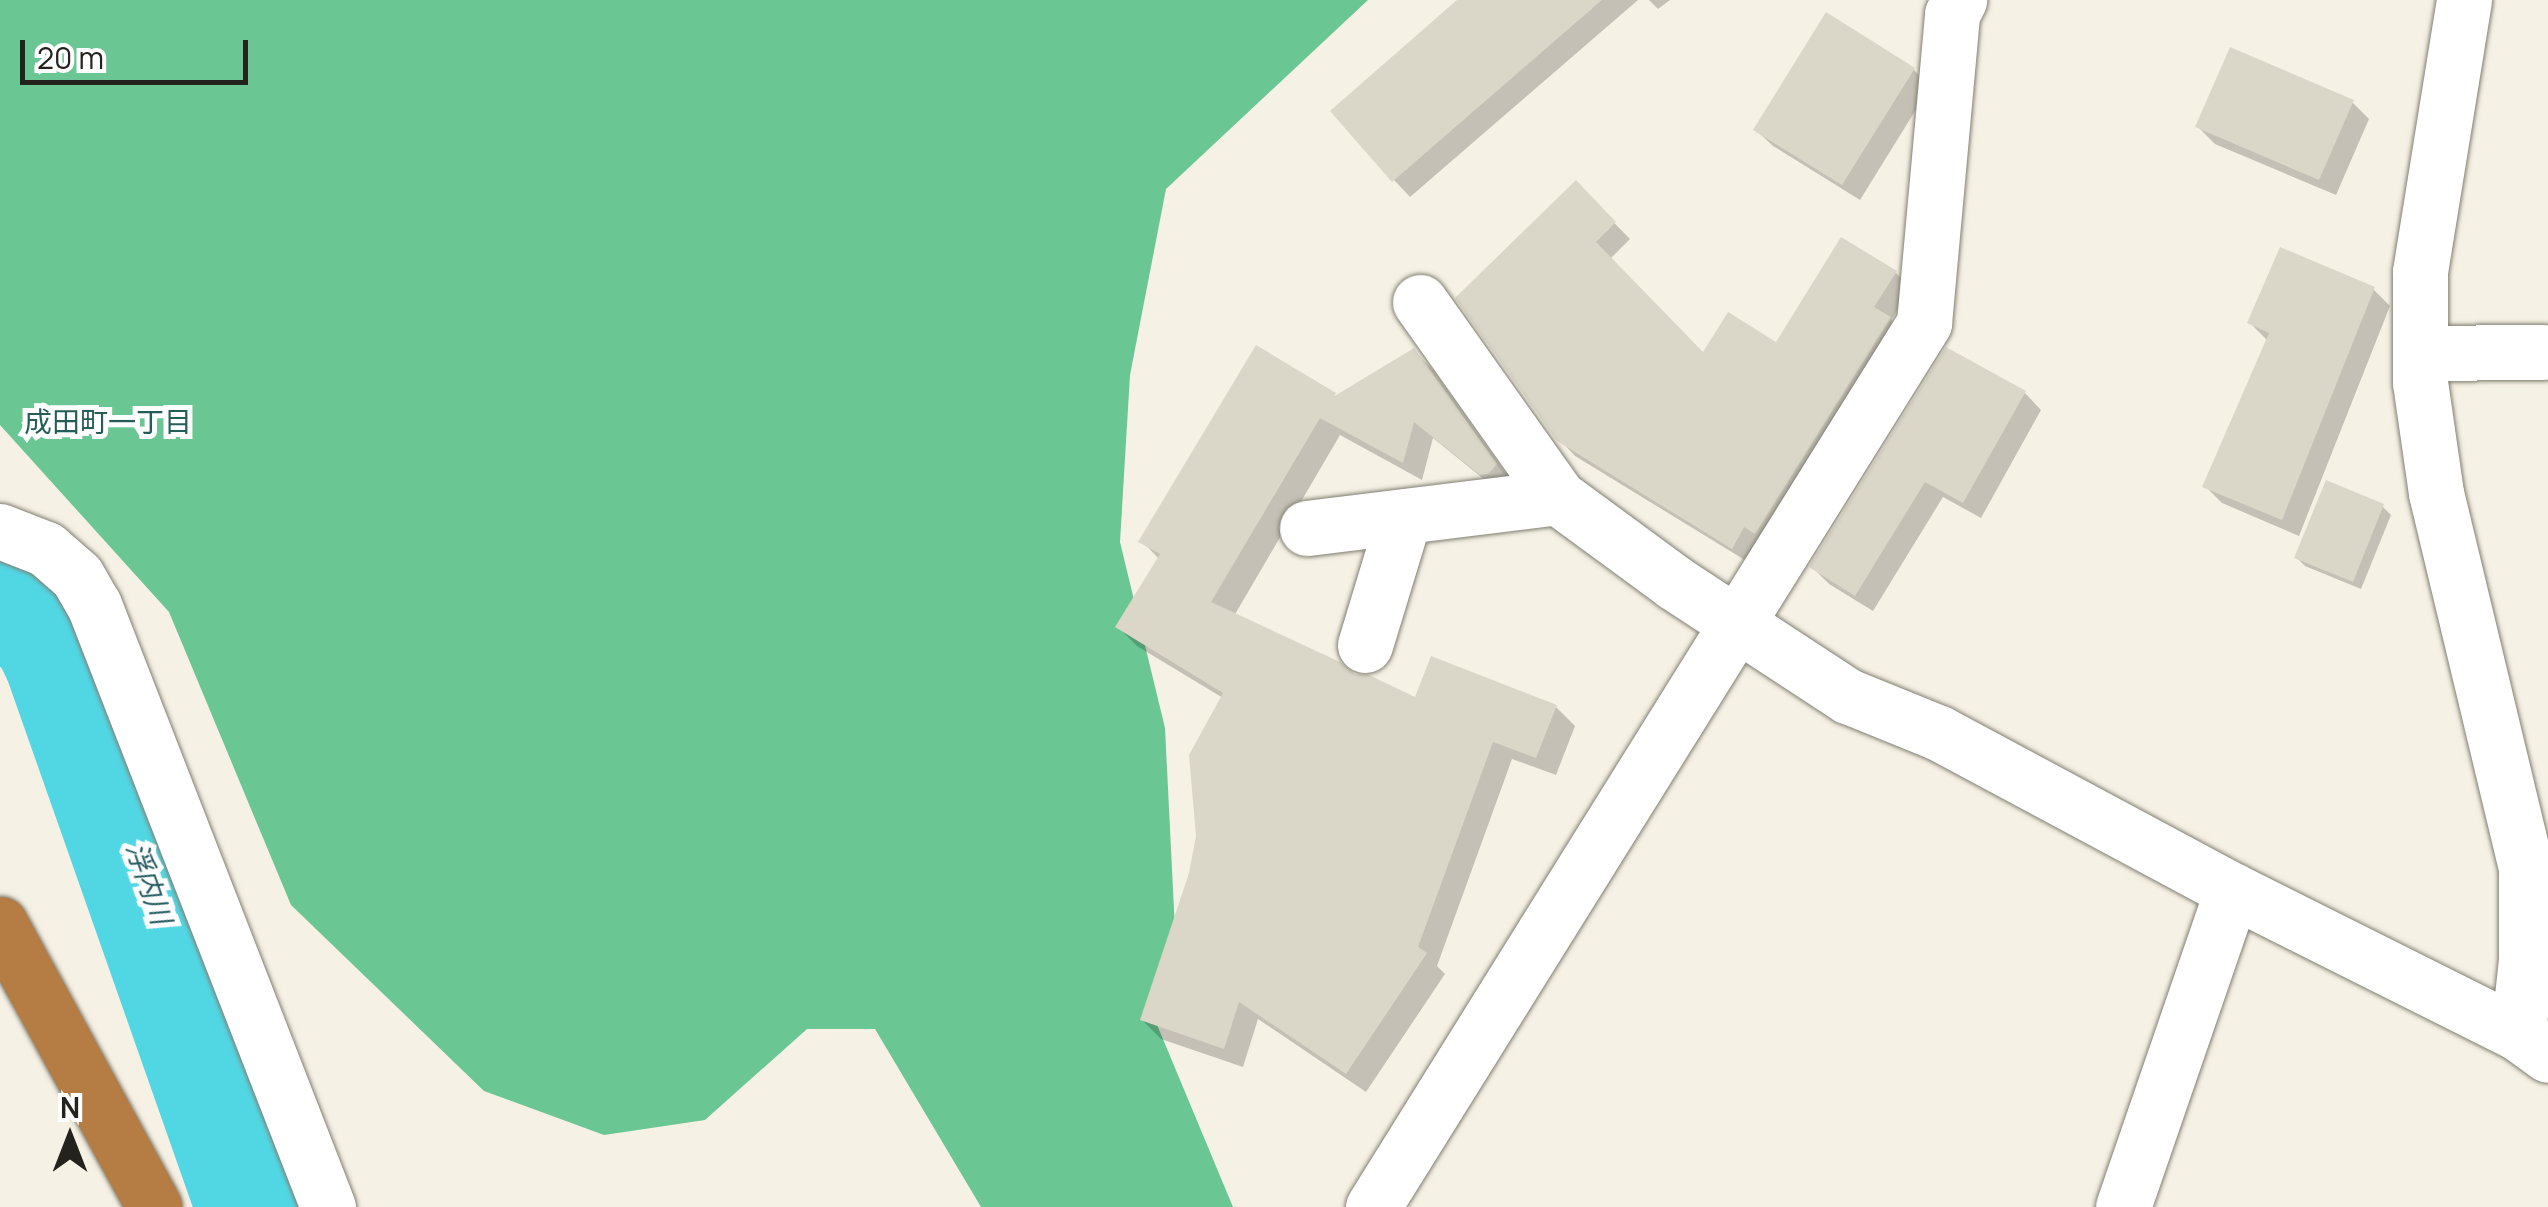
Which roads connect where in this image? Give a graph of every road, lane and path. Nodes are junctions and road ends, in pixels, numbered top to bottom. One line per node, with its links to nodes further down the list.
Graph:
1 (1959, 0): 10 (street)
2 (2464, 0): 5 (street)
3 (1420, 302): 6 (street)
4 (2543, 352): 5 (street)
5 (2420, 354): 14 (street)
6 (1558, 497): 7 (street); 10 (street)
7 (1404, 517): 8 (street); 11 (street)
8 (1308, 528)
9 (0, 532): 16 (street)
10 (1738, 624): 12 (street); 17 (street)
11 (1366, 645)
12 (2232, 890): 14 (street); 18 (street)
13 (0, 924): 15 (highway)
14 (2533, 1044)
15 (154, 1207)
16 (328, 1207)
17 (1373, 1207)
18 (2123, 1207)

